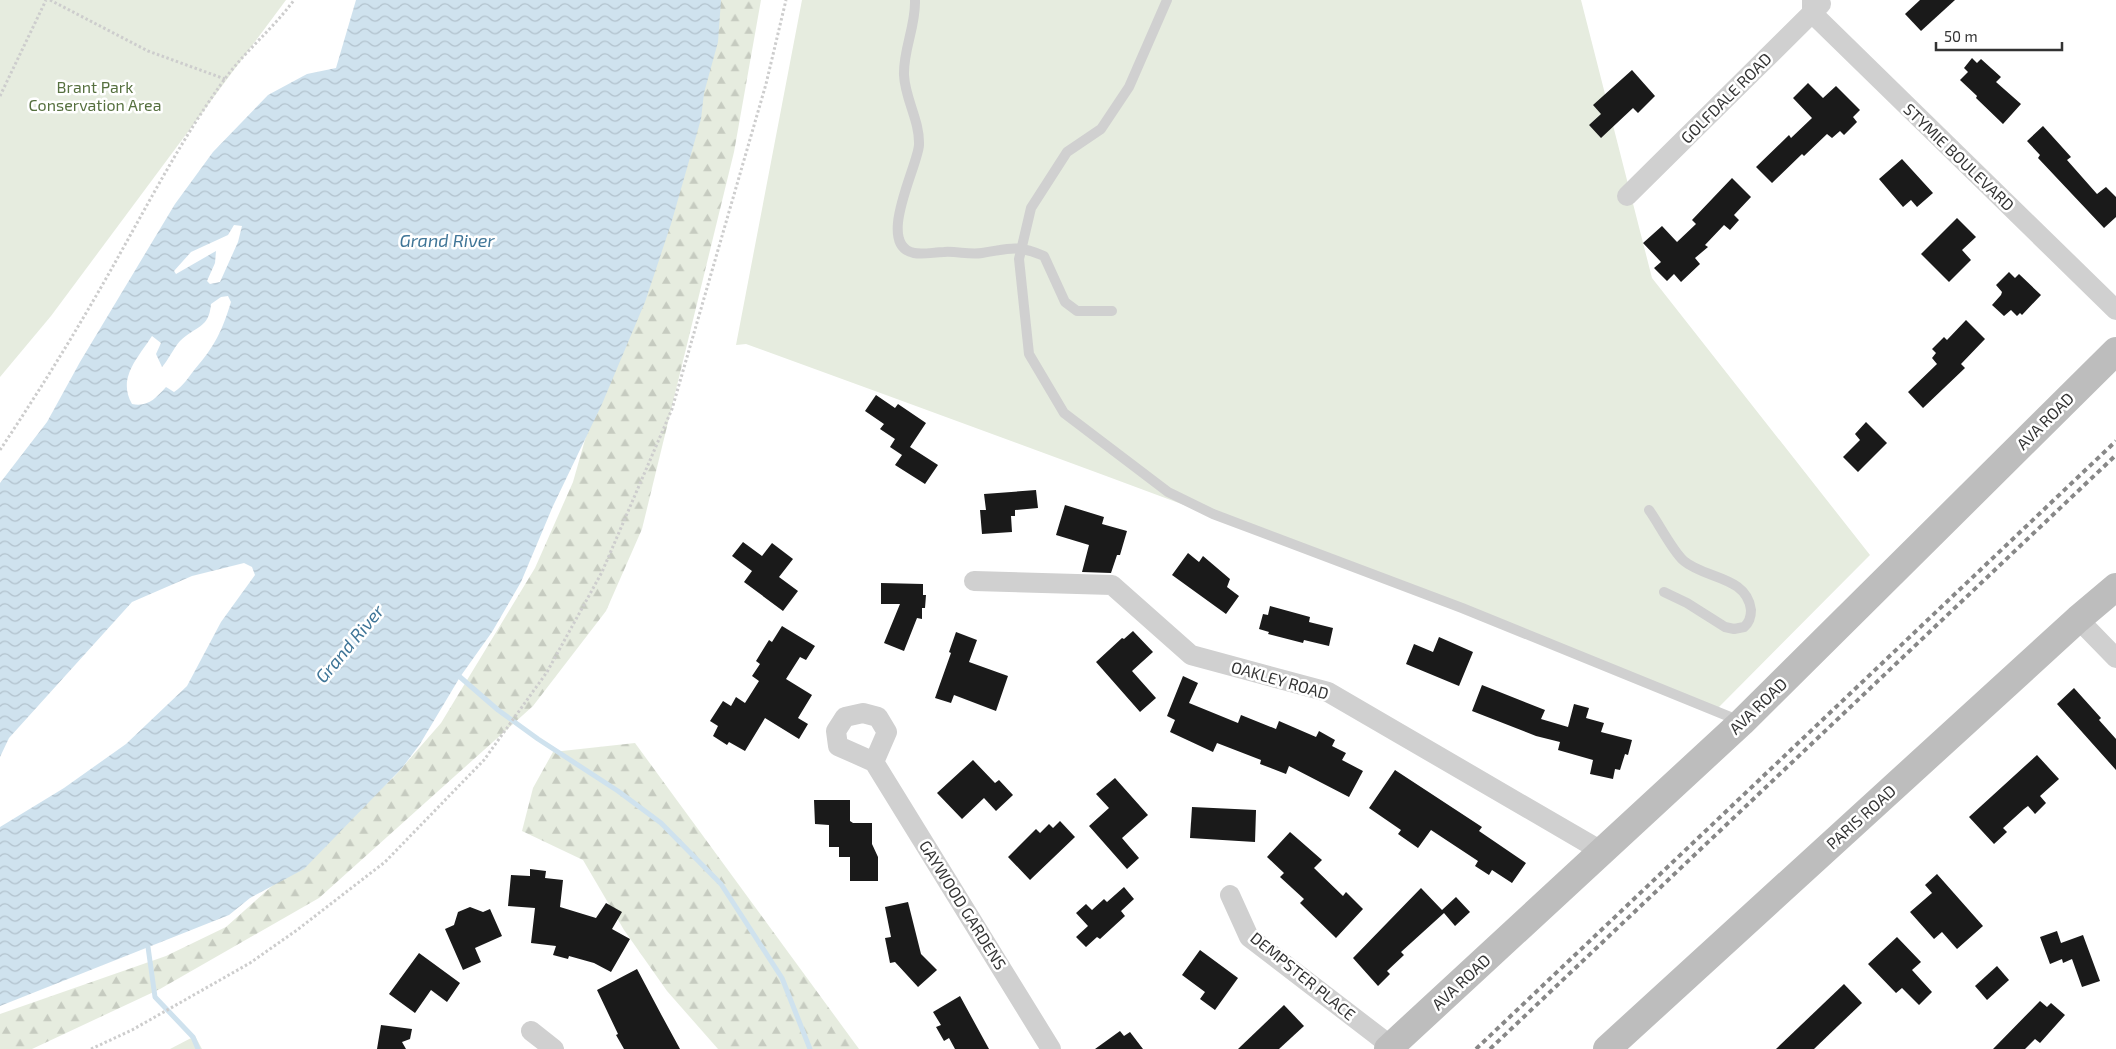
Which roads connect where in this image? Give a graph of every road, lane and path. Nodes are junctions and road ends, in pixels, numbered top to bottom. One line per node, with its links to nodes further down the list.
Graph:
1 (48, 0): 7 (path); 8 (path)
2 (294, 0): 7 (path)
3 (786, 0): 27 (path)
4 (915, 0): 10 (lane)
5 (1168, 0): 10 (lane)
6 (1816, 4): 9 (street, GOLFDALE ROAD); 11 (street, STYMIE BOULEVARD)
7 (225, 79): 14 (path)
8 (0, 96)
9 (1627, 196)
10 (1022, 249): 12 (lane); 21 (lane)
11 (2116, 310)
12 (1112, 311)
13 (2116, 351): 21 (street, AVA ROAD)
14 (0, 450)
15 (1649, 510): 18 (lane)
16 (974, 581): 23 (street, OAKLEY ROAD)
17 (2116, 587): 19 (street, PARIS ROAD)
18 (1664, 592)
19 (2078, 619): 20 (street); 30 (street, PARIS ROAD)
20 (2116, 658)
21 (1742, 722): 23 (street, AVA ROAD)
22 (874, 762): 29 (street, GAYWOOD GARDENS)
23 (1603, 852): 26 (street, AVA ROAD)
24 (1230, 895): 26 (street, DEMPSTER PLACE)
25 (531, 1032): 28 (street)
26 (1389, 1048)
27 (91, 1049)
28 (554, 1049)
29 (1051, 1049)
30 (1607, 1049)

